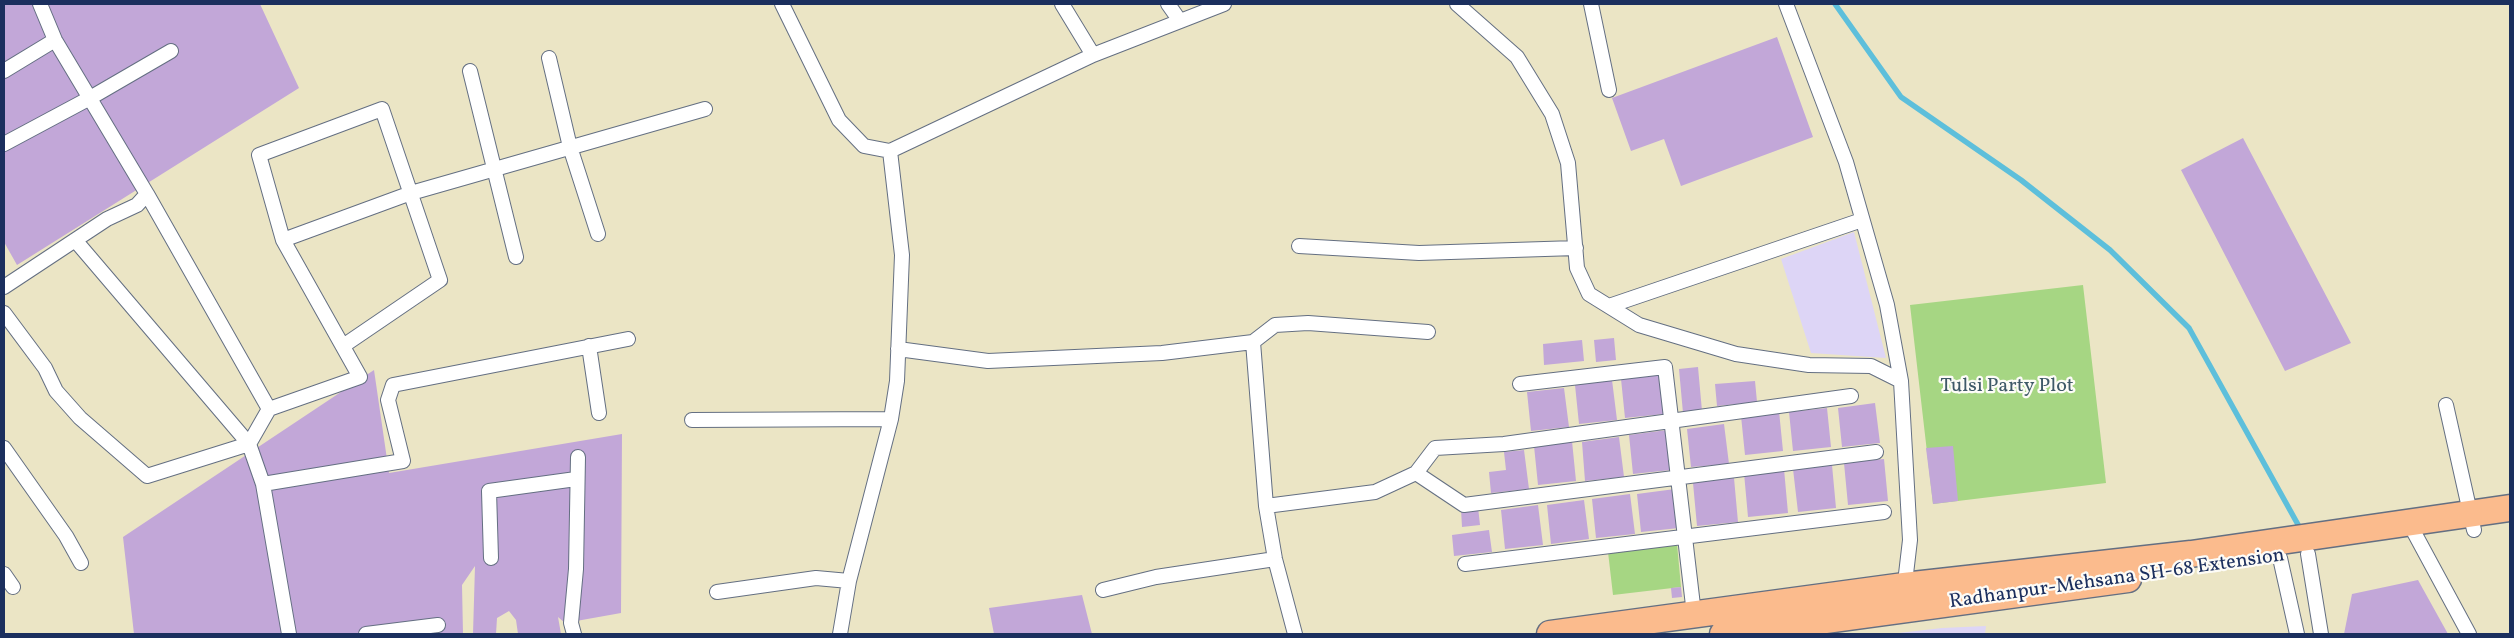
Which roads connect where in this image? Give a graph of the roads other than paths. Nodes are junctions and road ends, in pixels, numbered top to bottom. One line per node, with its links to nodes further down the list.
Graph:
1 (40, 4): 10 (street)
2 (782, 4): 21 (street)
3 (1062, 4): 12 (street)
4 (1168, 4): 9 (street)
5 (1224, 4): 9 (street)
6 (1457, 4): 30 (street)
7 (1591, 4): 16 (street)
8 (1786, 4): 25 (street)
9 (1180, 21): 12 (street)
10 (55, 40): 14 (street); 17 (street)
11 (171, 51): 17 (street)
12 (1093, 54): 21 (street)
13 (549, 58): 20 (street)
14 (4, 71)
15 (470, 71): 22 (street)
16 (1609, 90)
17 (90, 98): 19 (street); 24 (street)
18 (705, 109): 20 (street)
19 (4, 144)
20 (570, 147): 22 (street); 26 (street)
21 (890, 151): 40 (street)
22 (495, 169): 23 (street); 31 (street)
23 (411, 193): 28 (street); 28 (street); 38 (street)
24 (147, 194): 27 (street); 45 (street)
25 (1862, 220): 33 (street); 41 (street)
26 (598, 234)
27 (75, 240): 32 (street); 50 (street)
28 (283, 240): 38 (street)
29 (1298, 246): 30 (street)
30 (1576, 248): 33 (street)
31 (516, 257)
32 (4, 286)
33 (1609, 306): 41 (street)
34 (4, 313): 50 (street)
35 (1428, 332): 37 (street)
36 (628, 339): 39 (street)
37 (1253, 342): 40 (street); 58 (street)
38 (343, 346): 45 (street)
39 (589, 346): 46 (street); 57 (street)
40 (898, 349): 47 (street)
41 (1901, 381): 78 (street)
42 (1520, 384): 49 (street)
43 (1851, 396): 49 (street)
44 (2446, 405): 61 (street)
45 (269, 409): 50 (street)
46 (599, 413)
47 (891, 419): 48 (street); 74 (street)
48 (692, 420)
49 (1672, 420): 54 (street); 55 (street)
50 (249, 444): 57 (street)
51 (4, 448): 71 (street)
52 (1876, 452): 55 (street)
53 (578, 456): 56 (street)
54 (1416, 473): 55 (street); 58 (street)
55 (1678, 477): 64 (street)
56 (576, 479): 68 (street); 83 (street)
57 (263, 484): 81 (street)
58 (1266, 506): 70 (street)
59 (2510, 508): 61 (highway)
60 (1884, 512): 64 (street)
61 (2473, 522): 62 (highway, Radhanpur-Mehsana SH-68 Extension); 63 (highway, Radhanpur-Mehsana SH-68 Extension)
62 (2510, 525)
63 (2413, 530): 65 (highway, Radhanpur-Mehsana SH-68 Extension); 90 (street)
64 (1684, 536): 72 (street); 79 (street)
65 (2375, 536): 66 (highway); 67 (highway, Radhanpur-Mehsana SH-68 Extension)
66 (2249, 554): 69 (highway, Radhanpur-Mehsana SH-68 Extension); 78 (highway, Radhanpur-Mehsana SH-68 Extension)
67 (2308, 554): 69 (highway, Radhanpur-Mehsana SH-68 Extension); 89 (street)
68 (491, 558)
69 (2280, 558): 88 (street)
70 (1275, 559): 76 (street); 85 (street)
71 (81, 563)
72 (1465, 564)
73 (4, 574): 75 (street)
74 (849, 581): 77 (street); 84 (street)
75 (13, 587)
76 (1103, 590)
77 (717, 592)
78 (1903, 598): 79 (highway); 87 (highway, Radhanpur-Mehsana SH-68 Extension)
79 (1694, 614): 86 (highway)
80 (438, 625): 82 (street)
81 (289, 634)
82 (366, 634)
83 (574, 634)
84 (840, 634)
85 (1294, 634)
86 (1550, 634)
87 (1723, 634)
88 (2297, 634)
89 (2321, 634)
90 (2470, 634)

